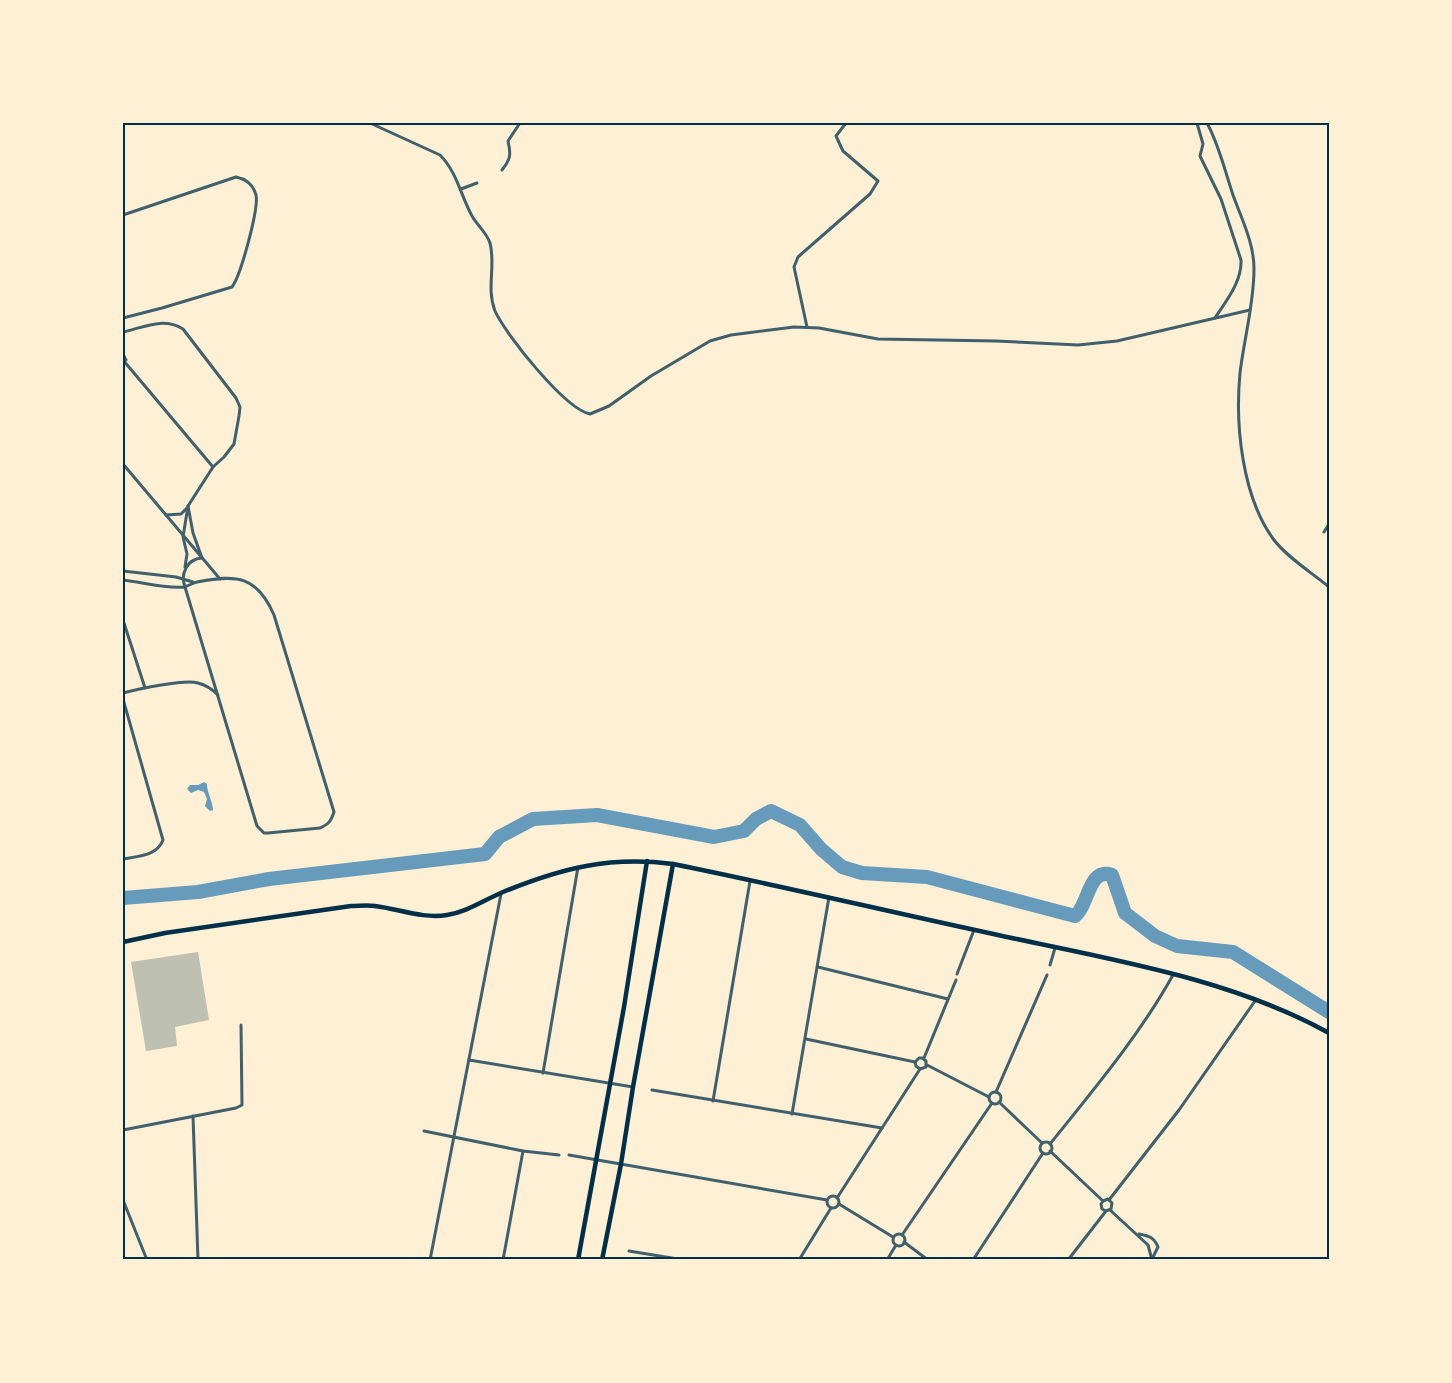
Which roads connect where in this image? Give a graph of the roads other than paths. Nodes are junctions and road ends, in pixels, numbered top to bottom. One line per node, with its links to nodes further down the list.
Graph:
1 (370, 123): 8 (street)
2 (520, 123): 6 (street)
3 (846, 123): 13 (street)
4 (1197, 123): 12 (street)
5 (1206, 123): 10 (street)
6 (502, 170)
7 (477, 183): 8 (street)
8 (461, 189): 13 (street)
9 (123, 215): 11 (street)
10 (1250, 310): 12 (street); 33 (street)
11 (123, 318)
12 (1215, 318): 13 (street)
13 (807, 327)
14 (123, 332): 19 (street)
15 (123, 354): 17 (street)
16 (123, 360): 17 (street)
17 (128, 365): 19 (street)
18 (123, 464): 21 (street)
19 (213, 467): 20 (street)
20 (188, 506): 21 (street); 24 (street); 25 (street)
21 (166, 515): 24 (street)
22 (1329, 524): 23 (street)
23 (1324, 532)
24 (183, 537): 25 (street); 26 (street)
25 (202, 558): 26 (street); 29 (street)
26 (183, 571): 28 (street)
27 (123, 572): 28 (street)
28 (182, 578): 31 (street); 32 (street)
29 (220, 579): 31 (street); 37 (street)
30 (123, 580): 32 (street)
31 (195, 583): 32 (street)
32 (185, 587): 37 (street)
33 (1329, 587)
34 (123, 620): 35 (street)
35 (145, 688): 36 (street); 37 (street)
36 (123, 693)
37 (218, 695)
38 (123, 699): 39 (street)
39 (123, 859)
40 (647, 861): 41 (main road); 42 (main road); 66 (main road)
41 (673, 864): 43 (main road); 67 (main road)
42 (578, 867): 44 (main road); 65 (street)
43 (750, 879): 45 (main road); 71 (street)
44 (501, 893): 47 (main road); 61 (street)
45 (829, 896): 46 (main road); 50 (street)
46 (974, 930): 48 (main road); 51 (street)
47 (123, 942)
48 (1055, 948): 49 (street); 53 (main road)
49 (1050, 965)
50 (818, 967): 55 (street); 59 (street)
51 (957, 974)
52 (1047, 975): 69 (street)
53 (1173, 975): 56 (main road); 81 (street)
54 (956, 980): 55 (street)
55 (948, 999): 60 (street)
56 (1256, 999): 58 (main road); 92 (street)
57 (241, 1025): 75 (street)
58 (1329, 1033)
59 (806, 1039): 62 (street); 74 (street)
60 (924, 1058): 62 (street); 63 (street)
61 (468, 1060): 65 (street); 79 (street)
62 (915, 1062): 64 (street)
63 (927, 1065): 64 (street); 70 (street)
64 (920, 1069): 76 (street)
65 (543, 1072): 66 (street)
66 (610, 1084): 67 (street); 87 (main road)
67 (633, 1087): 88 (main road)
68 (652, 1090): 71 (street)
69 (996, 1092): 70 (street); 72 (street)
70 (989, 1097): 73 (street)
71 (713, 1101): 74 (street)
72 (999, 1102): 73 (street); 80 (street)
73 (992, 1103): 98 (street)
74 (792, 1114): 76 (street)
75 (193, 1116): 77 (street); 104 (street)
76 (882, 1128): 89 (street)
77 (123, 1130)
78 (424, 1131): 79 (street)
79 (453, 1136): 82 (street); 105 (street)
80 (1042, 1143): 81 (street); 84 (street)
81 (1050, 1144): 83 (street)
82 (523, 1151): 85 (street); 106 (street)
83 (1050, 1151): 84 (street); 93 (street)
84 (1043, 1153): 113 (street)
85 (559, 1155)
86 (569, 1155): 87 (street)
87 (596, 1160): 88 (street); 107 (main road)
88 (621, 1164): 91 (street); 108 (main road)
89 (837, 1198): 91 (street); 94 (street)
90 (123, 1200): 103 (street)
91 (828, 1200): 95 (street)
92 (1109, 1200): 93 (street); 96 (street)
93 (1103, 1201): 96 (street)
94 (839, 1204): 95 (street); 99 (street)
95 (831, 1208): 110 (street)
96 (1108, 1210): 97 (street); 114 (street)
97 (1137, 1233): 115 (street); 115 (street)
98 (902, 1235): 99 (street); 100 (street)
99 (893, 1237): 101 (street)
100 (904, 1242): 101 (street); 112 (street)
101 (896, 1245): 111 (street)
102 (629, 1251): 109 (street)
103 (147, 1260)
104 (198, 1260)
105 (430, 1260)
106 (503, 1260)
107 (578, 1260)
108 (602, 1260)
109 (684, 1260)
110 (799, 1260)
111 (887, 1260)
112 (928, 1260)
113 (973, 1260)
114 (1068, 1260)
115 (1152, 1260)

